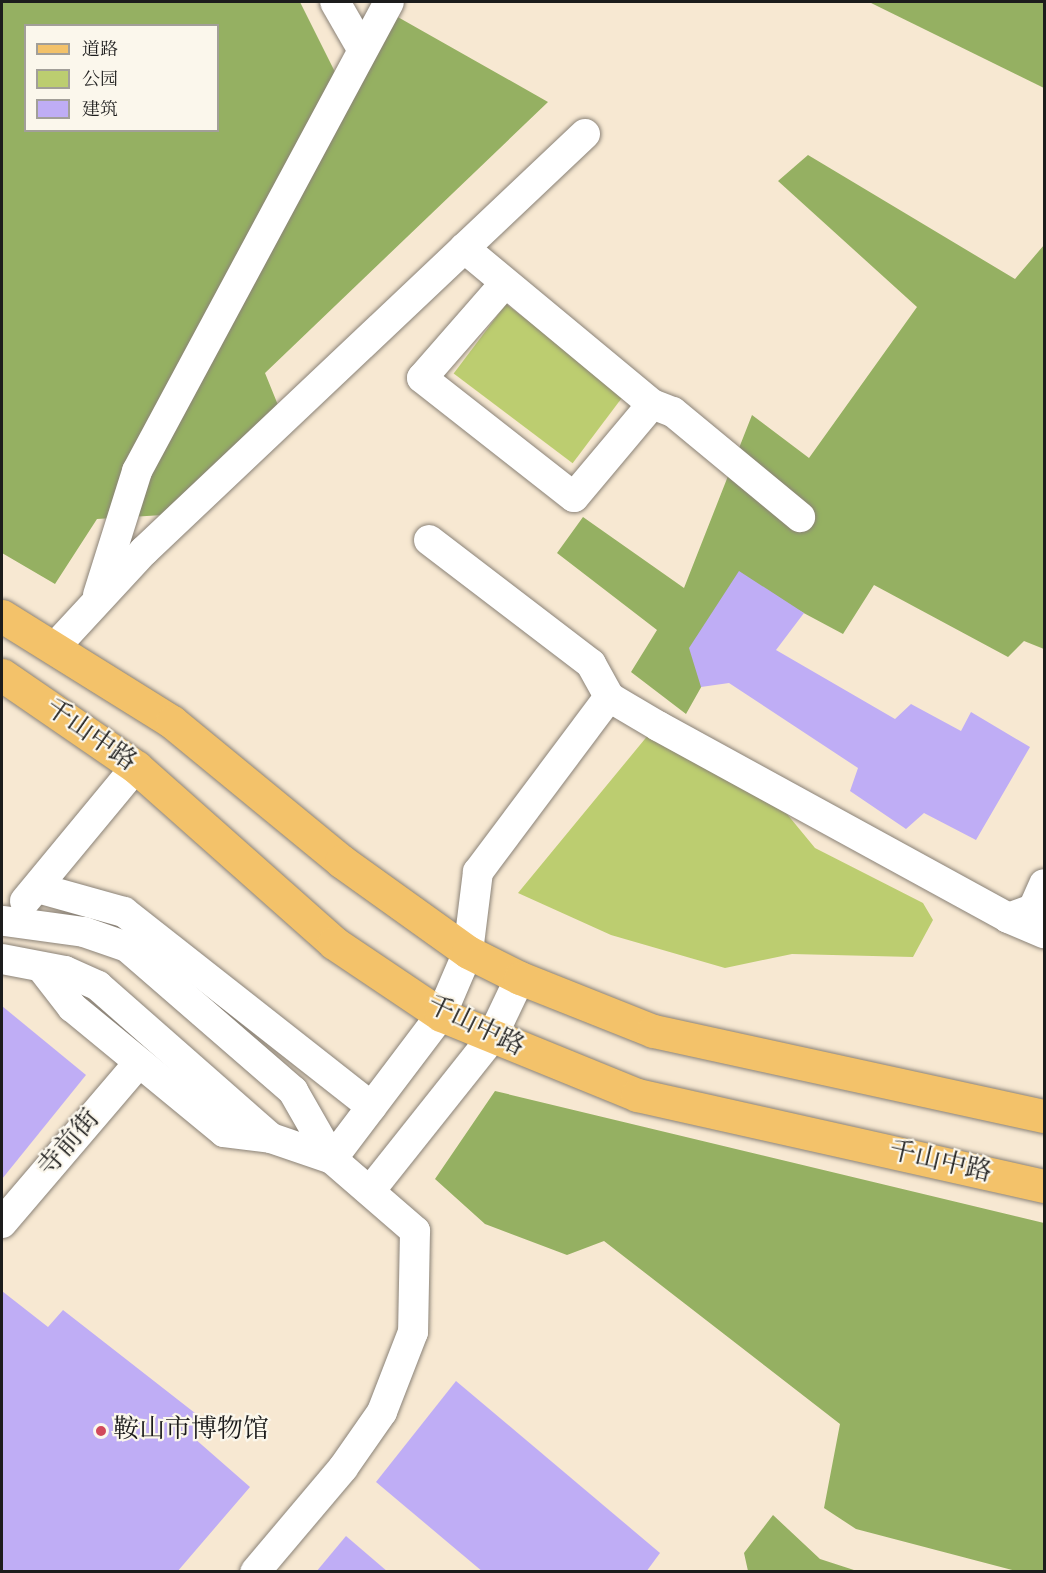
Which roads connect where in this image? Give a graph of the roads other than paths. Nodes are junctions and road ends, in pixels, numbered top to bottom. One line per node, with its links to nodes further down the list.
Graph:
1 (335, 2): 3 (street)
2 (389, 2): 3 (street)
3 (362, 49): 10 (street)
4 (585, 134): 5 (street)
5 (464, 249): 6 (street); 10 (street)
6 (505, 283): 7 (street); 7 (street)
7 (652, 404): 8 (street)
8 (800, 517)
9 (429, 540): 14 (street)
10 (95, 603): 12 (street)
11 (2, 616): 12 (main road, 千山中路)
12 (55, 647): 21 (main road, 千山中路)
13 (2, 675): 15 (main road, 千山中路)
14 (609, 697): 18 (street); 21 (street)
15 (136, 767): 17 (street); 26 (main road, 千山中路)
16 (1044, 884): 18 (street)
17 (38, 888): 19 (street); 30 (street)
18 (1008, 918): 20 (street)
19 (3, 923): 25 (street)
20 (1044, 933)
21 (468, 952): 24 (main road, 千山中路); 26 (street)
22 (2, 959): 23 (street)
23 (41, 967): 27 (street); 29 (street)
24 (520, 978): 28 (street); 31 (main road, 千山中路)
25 (189, 1001): 27 (street); 33 (street)
26 (441, 1015): 28 (main road, 千山中路); 30 (street)
27 (159, 1038): 32 (street)
28 (491, 1039): 34 (main road, 千山中路); 35 (street)
29 (138, 1064): 32 (street); 36 (street, 寺前街)
30 (372, 1107): 33 (street)
31 (1044, 1116)
32 (271, 1138): 33 (street)
33 (332, 1159): 35 (street)
34 (1044, 1186)
35 (370, 1191): 37 (street)
36 (2, 1223)
37 (255, 1572)

